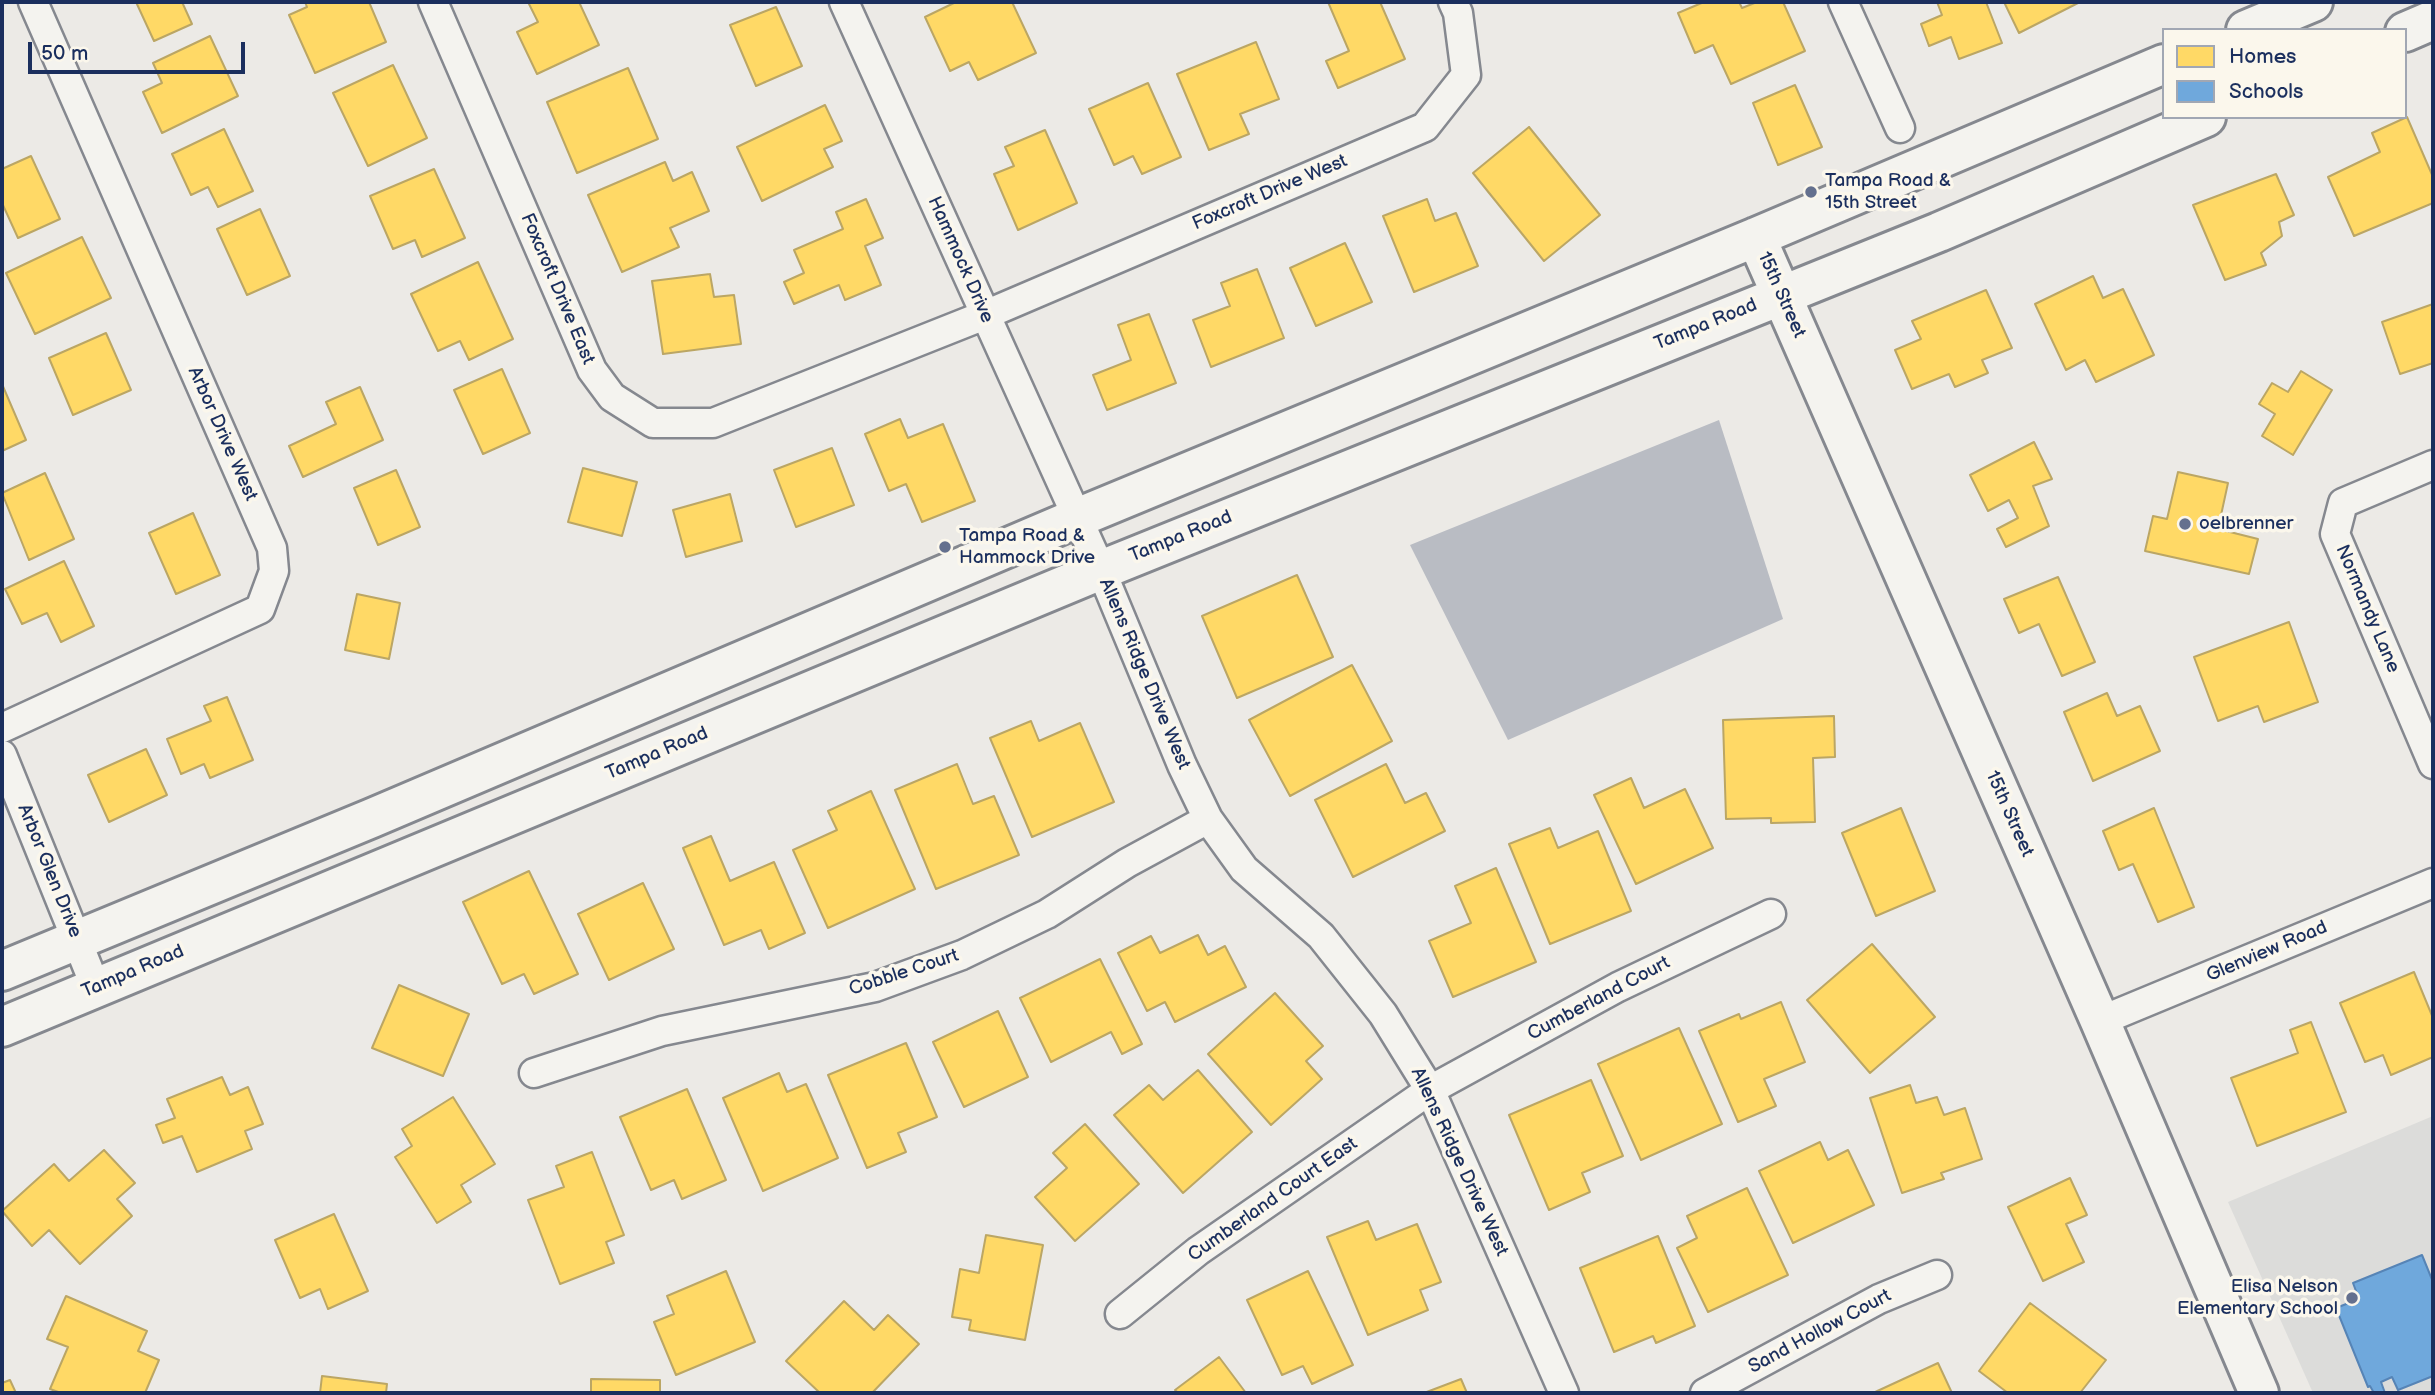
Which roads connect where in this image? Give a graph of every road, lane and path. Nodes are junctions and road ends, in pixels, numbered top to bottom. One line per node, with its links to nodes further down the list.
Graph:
1 (33, 2): 19 (street, Arbor Drive West)
2 (432, 2): 15 (street, Foxcroft Drive East)
3 (844, 2): 15 (street, Hammock Drive)
4 (1453, 2): 15 (street, Foxcroft Drive West)
5 (1843, 2): 12 (street)
6 (2313, 2): 8 (main road)
7 (2433, 20): 9 (main road)
8 (2251, 28)
9 (2407, 31)
10 (2162, 65): 13 (main road)
11 (2201, 119): 14 (main road, Tampa Road)
12 (1900, 128)
13 (1756, 237): 14 (main road, 15th Street); 17 (main road)
14 (1782, 295): 18 (main road, Tampa Road); 28 (main road, 15th Street)
15 (985, 315): 17 (street, Hammock Drive)
16 (2433, 465): 21 (street, Normandy Lane)
17 (1077, 518): 18 (street, Allens Ridge Drive West); 25 (main road)
18 (1101, 570): 22 (street, Allens Ridge Drive West); 27 (main road, Tampa Road)
19 (2, 727)
20 (2, 755): 25 (street, Arbor Glen Drive)
21 (2433, 764)
22 (1208, 819): 30 (street, Cobble Court); 31 (street, Allens Ridge Drive West)
23 (2433, 883): 28 (street, Glenview Road)
24 (1771, 914): 31 (street, Cumberland Court)
25 (77, 939): 26 (main road); 27 (street, Arbor Glen Drive)
26 (2, 971)
27 (96, 988): 29 (main road, Tampa Road)
28 (2100, 1021): 36 (main road, 15th Street)
29 (2, 1027)
30 (534, 1073)
31 (1430, 1090): 33 (street, Cumberland Court East); 34 (street, Allens Ridge Drive West)
32 (1937, 1275): 35 (street, Sand Hollow Court)
33 (1120, 1314)
34 (1564, 1393)
35 (1704, 1393)
36 (2259, 1393)

